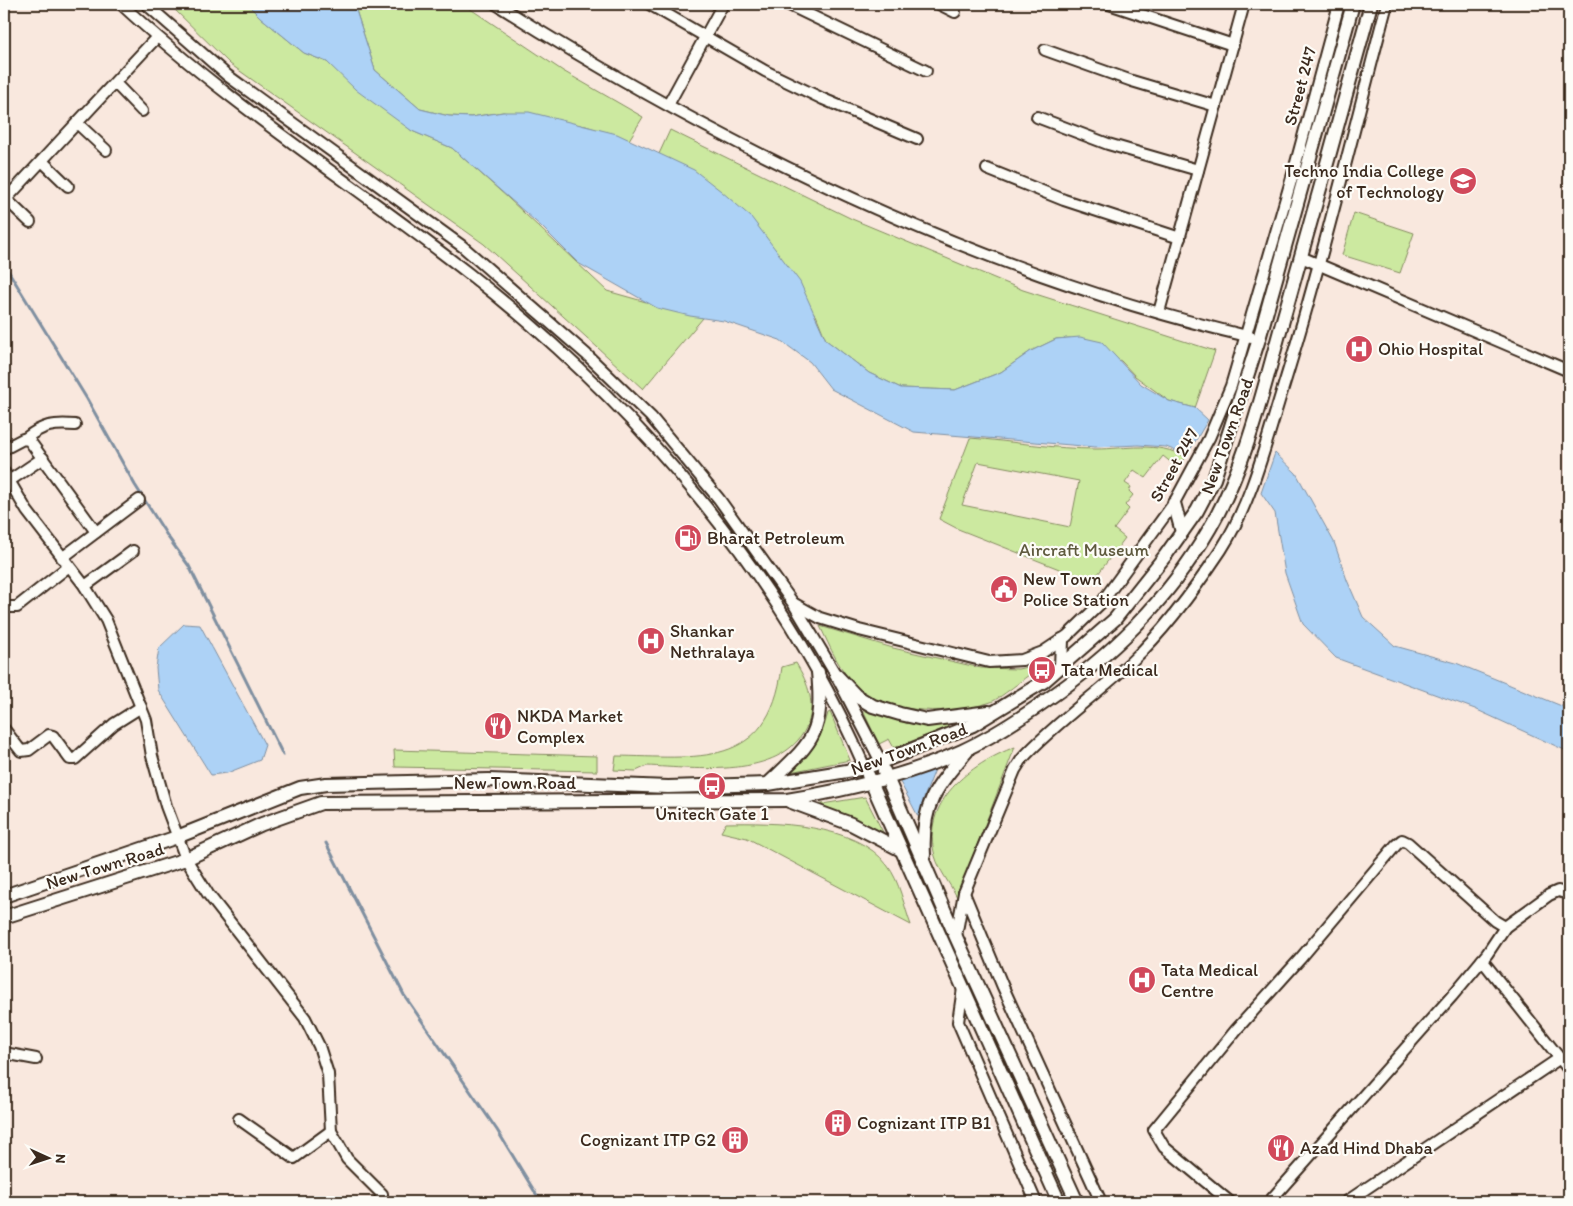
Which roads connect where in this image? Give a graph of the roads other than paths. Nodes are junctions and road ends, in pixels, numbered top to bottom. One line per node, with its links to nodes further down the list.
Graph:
1 (121, 4): 16 (street)
2 (146, 4): 40 (street)
3 (496, 4): 21 (street)
4 (648, 4): 15 (street)
5 (723, 4): 15 (street)
6 (787, 4): 19 (street)
7 (939, 4): 14 (street)
8 (1109, 4): 17 (street)
9 (1244, 4): 17 (street)
10 (1339, 4): 37 (street, Street 247)
11 (1353, 4): 38 (main road, New Town Road)
12 (1371, 4): 34 (main road, New Town Road)
13 (1387, 4): 35 (street)
14 (955, 12)
15 (706, 36): 21 (street); 26 (street)
16 (157, 37): 20 (street); 42 (street)
17 (1233, 45): 22 (street)
18 (1045, 50): 22 (street)
19 (926, 72)
20 (115, 83): 23 (street); 25 (street)
21 (668, 105): 36 (street)
22 (1216, 106): 30 (street)
23 (142, 111)
24 (1037, 117): 30 (street)
25 (77, 123): 27 (street); 28 (street)
26 (917, 139)
27 (106, 150)
28 (42, 161): 31 (street); 32 (street)
29 (987, 169): 33 (street)
30 (1198, 170): 33 (street)
31 (68, 186)
32 (30, 222)
33 (1180, 238): 36 (street)
34 (1301, 257): 35 (street); 63 (main road, New Town Road)
35 (1318, 263): 39 (street); 74 (street)
36 (1159, 312): 37 (street)
37 (1246, 336): 38 (street); 48 (street, Street 247)
38 (1260, 339): 50 (main road, New Town Road)
39 (1569, 371)
40 (651, 417): 42 (street); 54 (street)
41 (75, 425): 43 (street)
42 (639, 428): 58 (street)
43 (26, 438): 44 (street); 45 (street)
44 (4, 448)
45 (43, 458): 46 (street); 49 (street)
46 (6, 476): 52 (street)
47 (139, 500): 49 (street)
48 (1174, 503): 50 (main road); 56 (street, Street 247)
49 (96, 532): 52 (street)
50 (1182, 532): 57 (main road, New Town Road)
51 (133, 551): 53 (street)
52 (65, 562): 53 (street); 55 (street)
53 (85, 586): 60 (street)
54 (793, 603): 56 (street, Street 247); 59 (street)
55 (4, 607)
56 (1062, 640): 57 (main road)
57 (1061, 667): 61 (main road, New Town Road)
58 (818, 672): 65 (street); 68 (main road)
59 (836, 674): 61 (main road); 64 (street)
60 (141, 707): 62 (street); 70 (street)
61 (997, 711): 64 (main road, New Town Road)
62 (4, 729)
63 (971, 747): 66 (main road, New Town Road); 73 (main road)
64 (881, 762): 65 (main road, New Town Road); 66 (main road)
65 (865, 768): 67 (main road); 68 (main road, New Town Road)
66 (887, 778): 67 (main road, New Town Road); 73 (main road)
67 (872, 782): 69 (main road, New Town Road); 71 (main road)
68 (768, 784): 70 (main road, New Town Road)
69 (787, 800): 71 (main road); 72 (main road, New Town Road)
70 (177, 838): 72 (street); 76 (main road, New Town Road)
71 (901, 850): 81 (main road)
72 (186, 859): 77 (main road, New Town Road); 87 (street)
73 (924, 861): 79 (main road)
74 (964, 893): 79 (street); 92 (street)
75 (1569, 894): 78 (street)
76 (4, 896)
77 (4, 917)
78 (1505, 927): 80 (street); 93 (street)
79 (956, 936): 91 (main road)
80 (1482, 960): 83 (street); 94 (street)
81 (963, 988): 89 (street); 90 (main road)
82 (4, 1053): 84 (street)
83 (1560, 1058): 85 (street); 95 (street)
84 (36, 1059)
85 (1569, 1070)
86 (239, 1118): 87 (street)
87 (331, 1131): 88 (street)
88 (379, 1202)
89 (1036, 1202)
90 (1059, 1202)
91 (1077, 1202)
92 (1101, 1202)
93 (1230, 1202)
94 (1269, 1202)
95 (1346, 1202)

